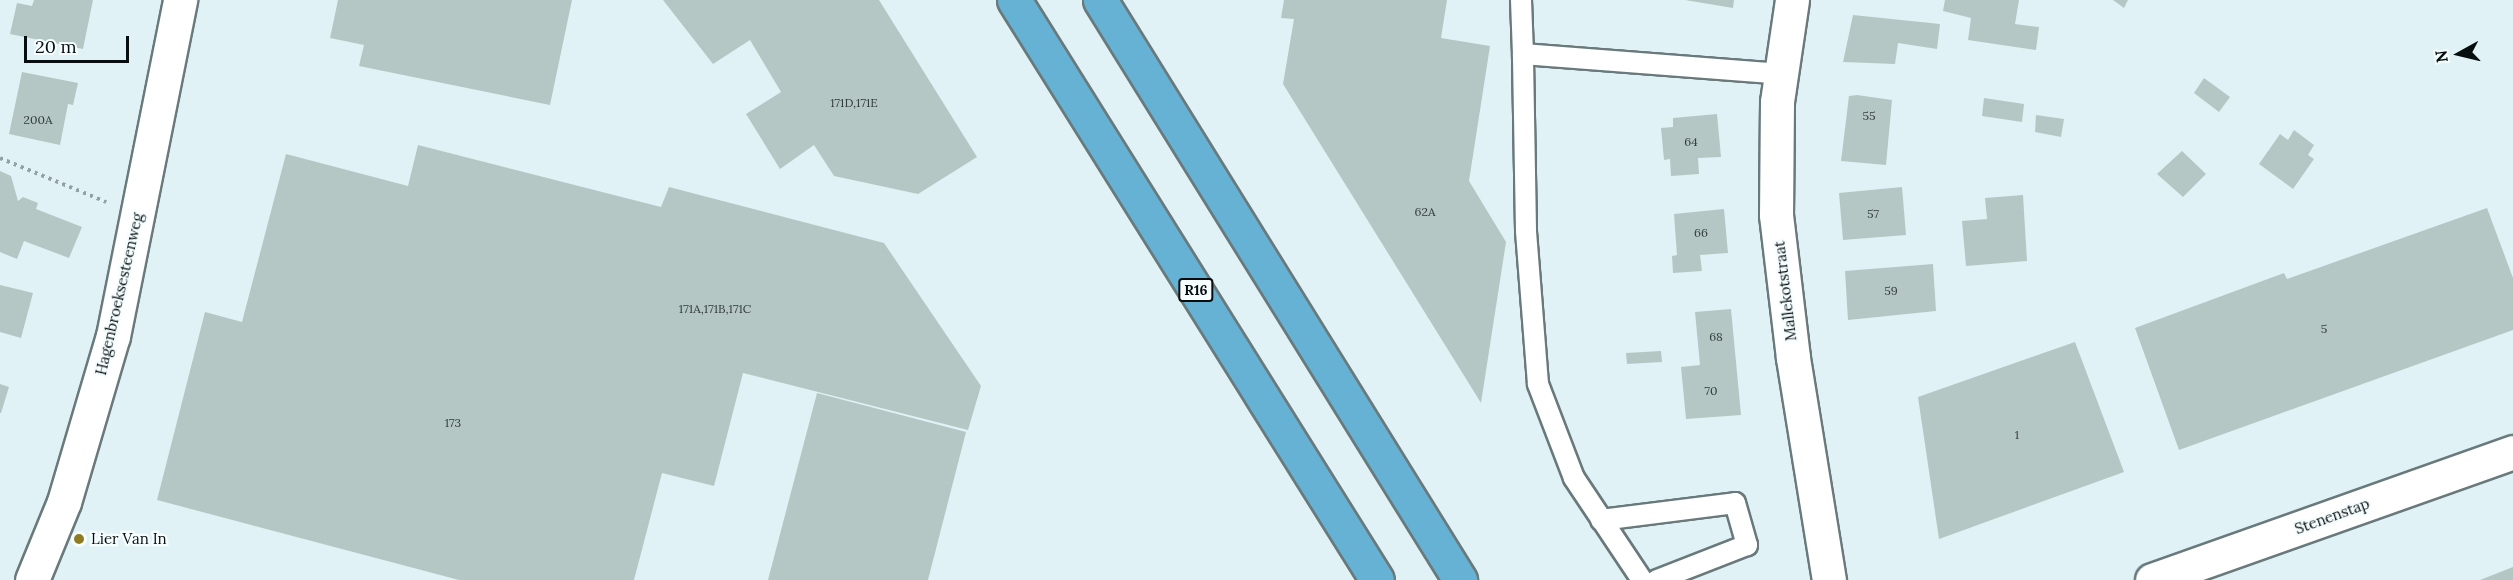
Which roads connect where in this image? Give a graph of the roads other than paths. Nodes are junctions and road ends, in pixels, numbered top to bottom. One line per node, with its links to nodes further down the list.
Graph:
1 (180, 0): 10 (street, Hagenbroeksesteenweg)
2 (1014, 0): 11 (highway, R16)
3 (1100, 0): 12 (highway)
4 (1521, 0): 6 (lane)
5 (1792, 0): 7 (street, Mallekotstraat)
6 (1523, 54): 7 (lane); 9 (lane)
7 (1781, 74): 15 (street, Mallekotstraat)
8 (2513, 452): 16 (street, Stenenstap)
9 (1601, 520): 13 (lane); 14 (lane)
10 (32, 580)
11 (1377, 580)
12 (1460, 580)
13 (1642, 580)
14 (1657, 580)
15 (1830, 580)
16 (2152, 580)

